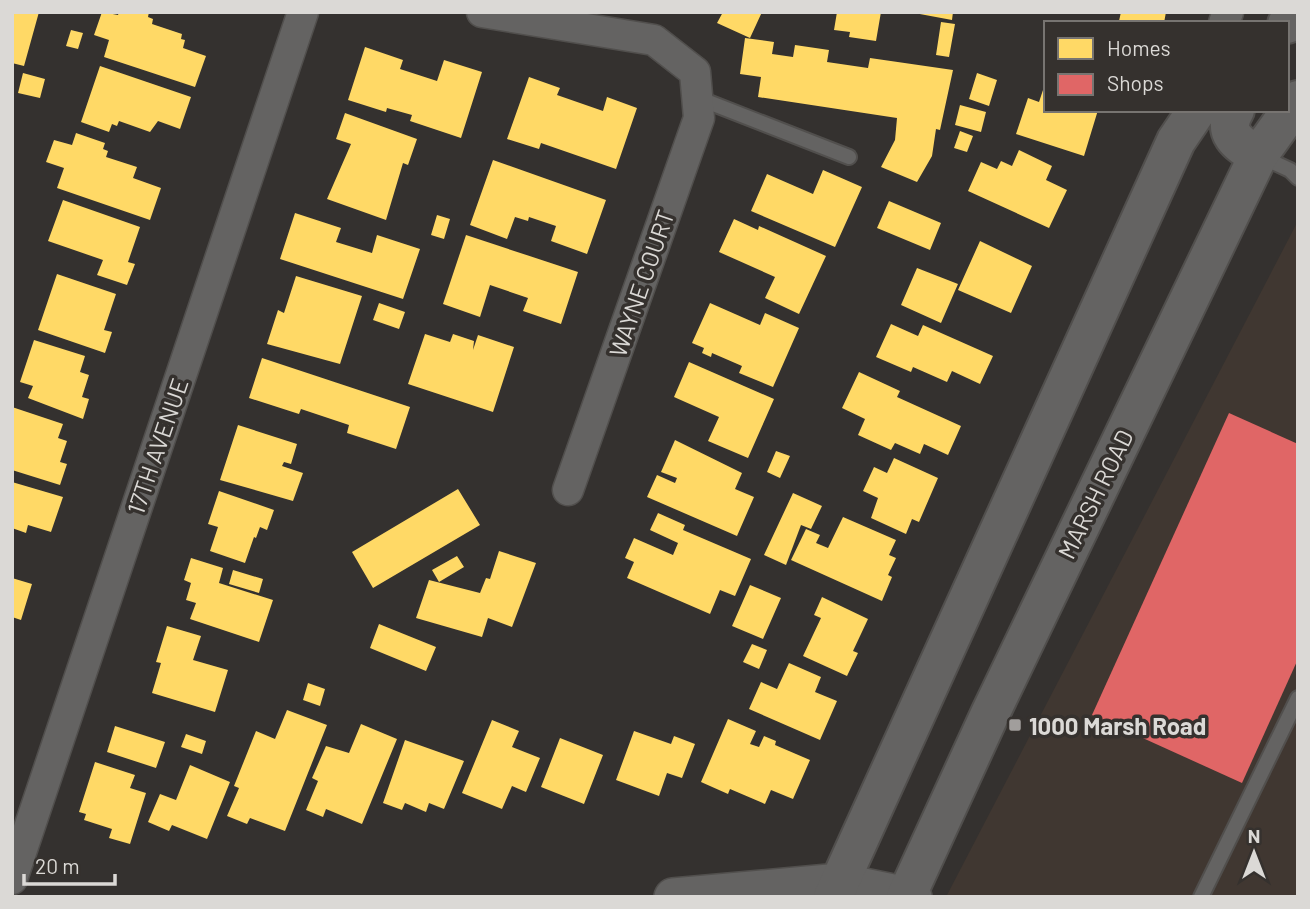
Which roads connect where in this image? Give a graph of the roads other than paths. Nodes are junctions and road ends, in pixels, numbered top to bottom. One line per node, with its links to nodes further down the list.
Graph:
1 (303, 12): 12 (street, 17TH AVENUE)
2 (482, 12): 3 (street)
3 (696, 85): 8 (lane); 10 (street, WAYNE COURT)
4 (1298, 100): 7 (main road, MARSH ROAD)
5 (1234, 112): 7 (main road)
6 (1187, 120): 13 (main road)
7 (1258, 156): 9 (lane); 14 (main road, MARSH ROAD)
8 (849, 157)
9 (1298, 178)
10 (568, 490)
11 (1298, 698): 16 (lane)
12 (12, 879)
13 (836, 890): 14 (street); 15 (street)
14 (909, 896)
15 (673, 897)
16 (1202, 897)

